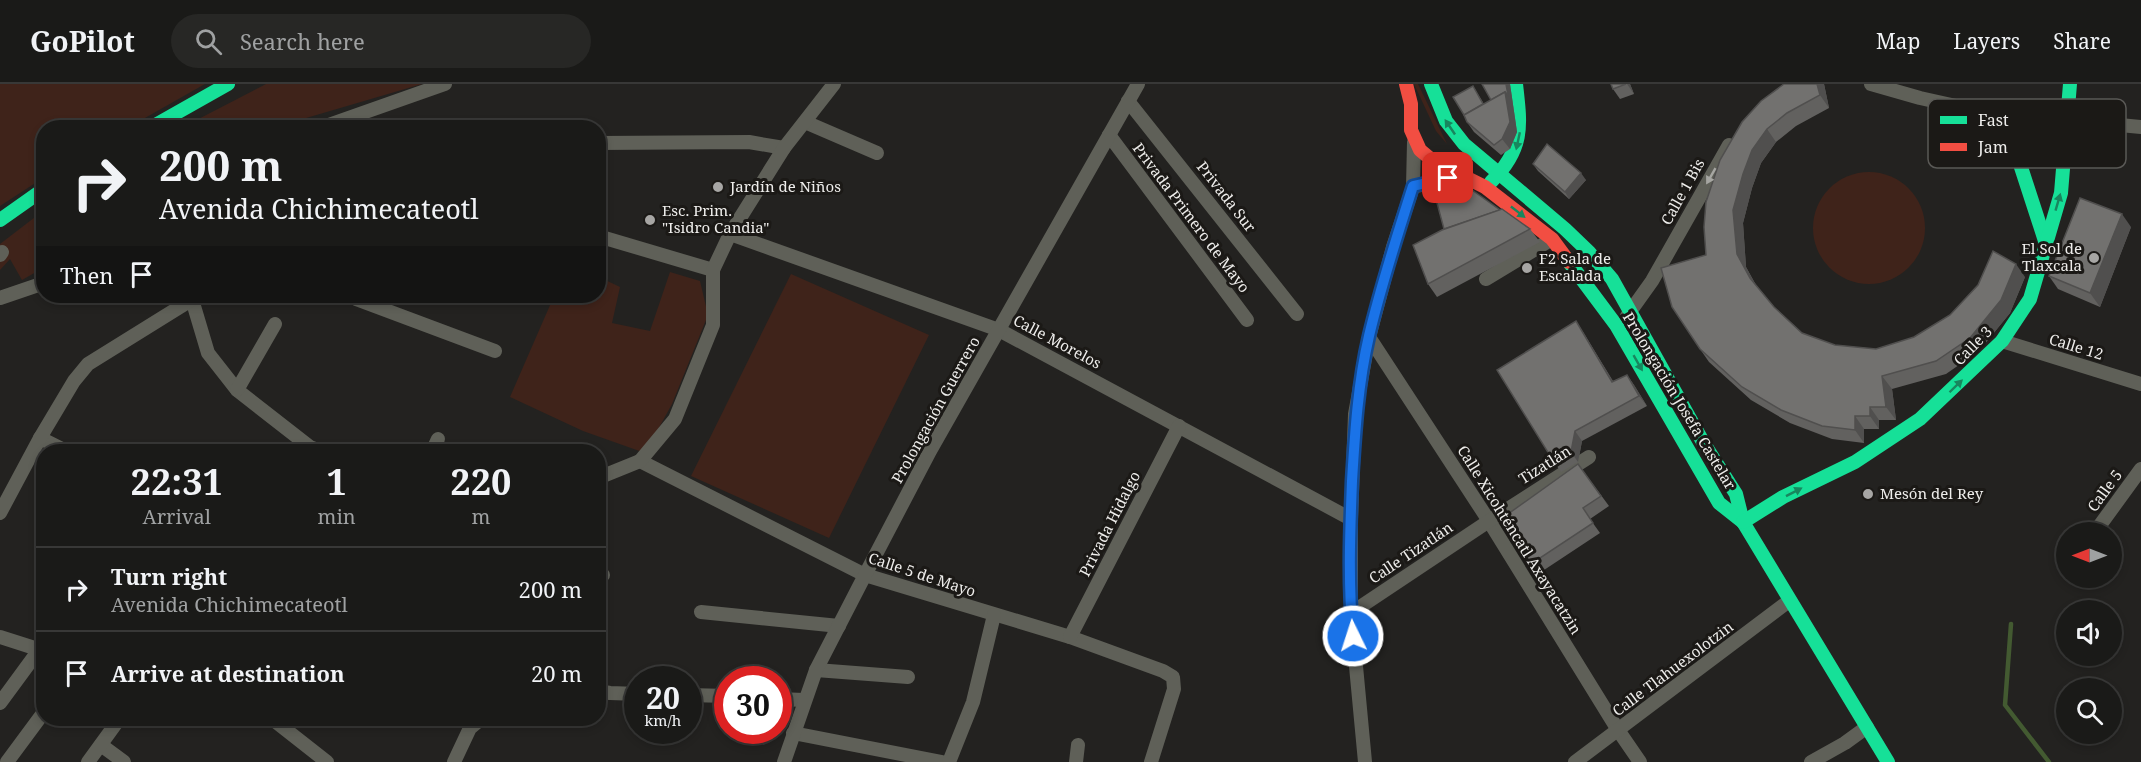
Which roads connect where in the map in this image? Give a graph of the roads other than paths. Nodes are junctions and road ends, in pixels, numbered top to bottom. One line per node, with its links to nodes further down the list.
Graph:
1 (228, 84): 16 (main road)
2 (445, 84): 17 (street)
3 (834, 84): 18 (street)
4 (1138, 84): 13 (street, Prolongación Guerrero)
5 (1406, 84): 15 (main road)
6 (1431, 84): 14 (main road, Prolongación Josefa Castelar)
7 (1516, 84): 29 (main road, one-way to 29)
8 (1871, 84): 10 (street)
9 (2070, 84): 12 (main road, Calle 3)
10 (1904, 89): 11 (street)
11 (1940, 99)
12 (2069, 99)
13 (1128, 101): 22 (street, Prolongación Guerrero); 47 (street, Privada Sur)
14 (1439, 108): 15 (main road); 29 (main road, Prolongación Josefa Castelar, one-way to 14)
15 (1411, 119): 23 (main road)
16 (164, 120)
17 (343, 120)
18 (805, 122): 25 (street); 26 (street)
19 (2126, 126): 20 (street)
20 (2141, 127)
21 (1737, 131): 46 (street, Calle 1 Bis, one-way to 46)
22 (1109, 135): 48 (street, Privada Primero de Mayo); 51 (street, Prolongación Guerrero)
23 (1414, 140): 30 (main road, Prolongación Josefa Castelar); 31 (street)
24 (606, 143): 25 (street)
25 (784, 148): 35 (street)
26 (877, 153)
27 (2022, 168): 38 (main road)
28 (2063, 168): 38 (main road, Calle 3, one-way to 28)
29 (1500, 174): 32 (main road); 46 (main road, Prolongación Josefa Castelar)
30 (1468, 177): 31 (street); 32 (main road, Prolongación Josefa Castelar)
31 (1413, 186): 52 (street)
32 (1485, 187): 37 (main road, Prolongación Josefa Castelar, one-way to 37)
33 (36, 195): 34 (main road)
34 (0, 220)
35 (730, 234): 39 (street); 51 (street, Calle Morelos)
36 (606, 238): 39 (street)
37 (1552, 238): 40 (street); 50 (main road, Prolongación Josefa Castelar)
38 (2046, 244): 53 (main road, Calle 3)
39 (714, 270): 64 (street)
40 (1486, 279)
41 (36, 286): 42 (street)
42 (0, 298)
43 (183, 303): 58 (street)
44 (193, 303): 56 (street)
45 (367, 303): 54 (street)
46 (1631, 313): 50 (street, Calle 1 Bis); 70 (main road, Prolongación Josefa Castelar)
47 (1297, 314)
48 (1247, 321)
49 (275, 324): 56 (street)
50 (1616, 325): 70 (main road, Prolongación Josefa Castelar, one-way to 70)
51 (999, 330): 57 (street, Calle Morelos); 72 (street, Prolongación Guerrero)
52 (1369, 337): 68 (street); 69 (street, Calle Xicohténcatl Axayacatzin)
53 (2002, 341): 55 (street, Calle 12); 70 (main road, Calle 3, one-way to 53)
54 (495, 351)
55 (2141, 384)
56 (237, 390): 61 (street)
57 (1179, 426): 68 (street, Calle Morelos); 79 (street, Privada Hidalgo)
58 (40, 438): 59 (street); 60 (street)
59 (37, 444)
60 (52, 444)
61 (306, 444)
62 (36, 446): 67 (street)
63 (1589, 457): 69 (street, Tizatlán)
64 (640, 461): 66 (street); 72 (street, Calle 5 de Mayo)
65 (2141, 469): 71 (street, Calle 5)
66 (606, 475)
67 (0, 513)
68 (1351, 519): 75 (street)
69 (1489, 521): 75 (street, Calle Tizatlán); 94 (street, Calle Xicohténcatl Axayacatzin)
70 (1743, 522): 73 (main road)
71 (2102, 522)
72 (865, 575): 76 (street, Calle 5 de Mayo); 77 (street, Prolongación Guerrero)
73 (1790, 602): 93 (main road); 94 (street, Calle Tlahuexolotzin)
74 (701, 612): 77 (street)
75 (1351, 614): 99 (street)
76 (994, 615): 79 (street, Calle 5 de Mayo); 107 (street)
77 (839, 626): 82 (street, Prolongación Guerrero)
78 (0, 637): 80 (street)
79 (1070, 637): 109 (street, Calle 5 de Mayo)
80 (36, 646)
81 (36, 655): 88 (street)
82 (816, 670): 83 (street); 87 (street, Prolongación Guerrero)
83 (908, 678)
84 (606, 692): 85 (street)
85 (624, 693)
86 (792, 700): 87 (street)
87 (804, 700): 95 (street, Prolongación Guerrero)
88 (0, 703)
89 (36, 723): 100 (street)
90 (114, 726): 96 (street)
91 (279, 726): 98 (street)
92 (472, 726): 104 (street)
93 (1867, 727): 112 (street); 113 (main road)
94 (1618, 730): 110 (street, Calle Tlahuexolotzin); 111 (street, Calle Xicohténcatl Axayacatzin)
95 (793, 733): 105 (street, Prolongación Guerrero); 106 (street)
96 (101, 745): 101 (street); 102 (street)
97 (1078, 746): 108 (street)
98 (312, 758): 103 (street)
99 (1367, 758)
100 (7, 762)
101 (88, 762)
102 (124, 762)
103 (327, 762)
104 (454, 762)
105 (784, 762)
106 (942, 762)
107 (949, 762)
108 (1076, 762)
109 (1151, 762)
110 (1575, 762)
111 (1640, 762)
112 (1811, 762)
113 (1888, 762)

